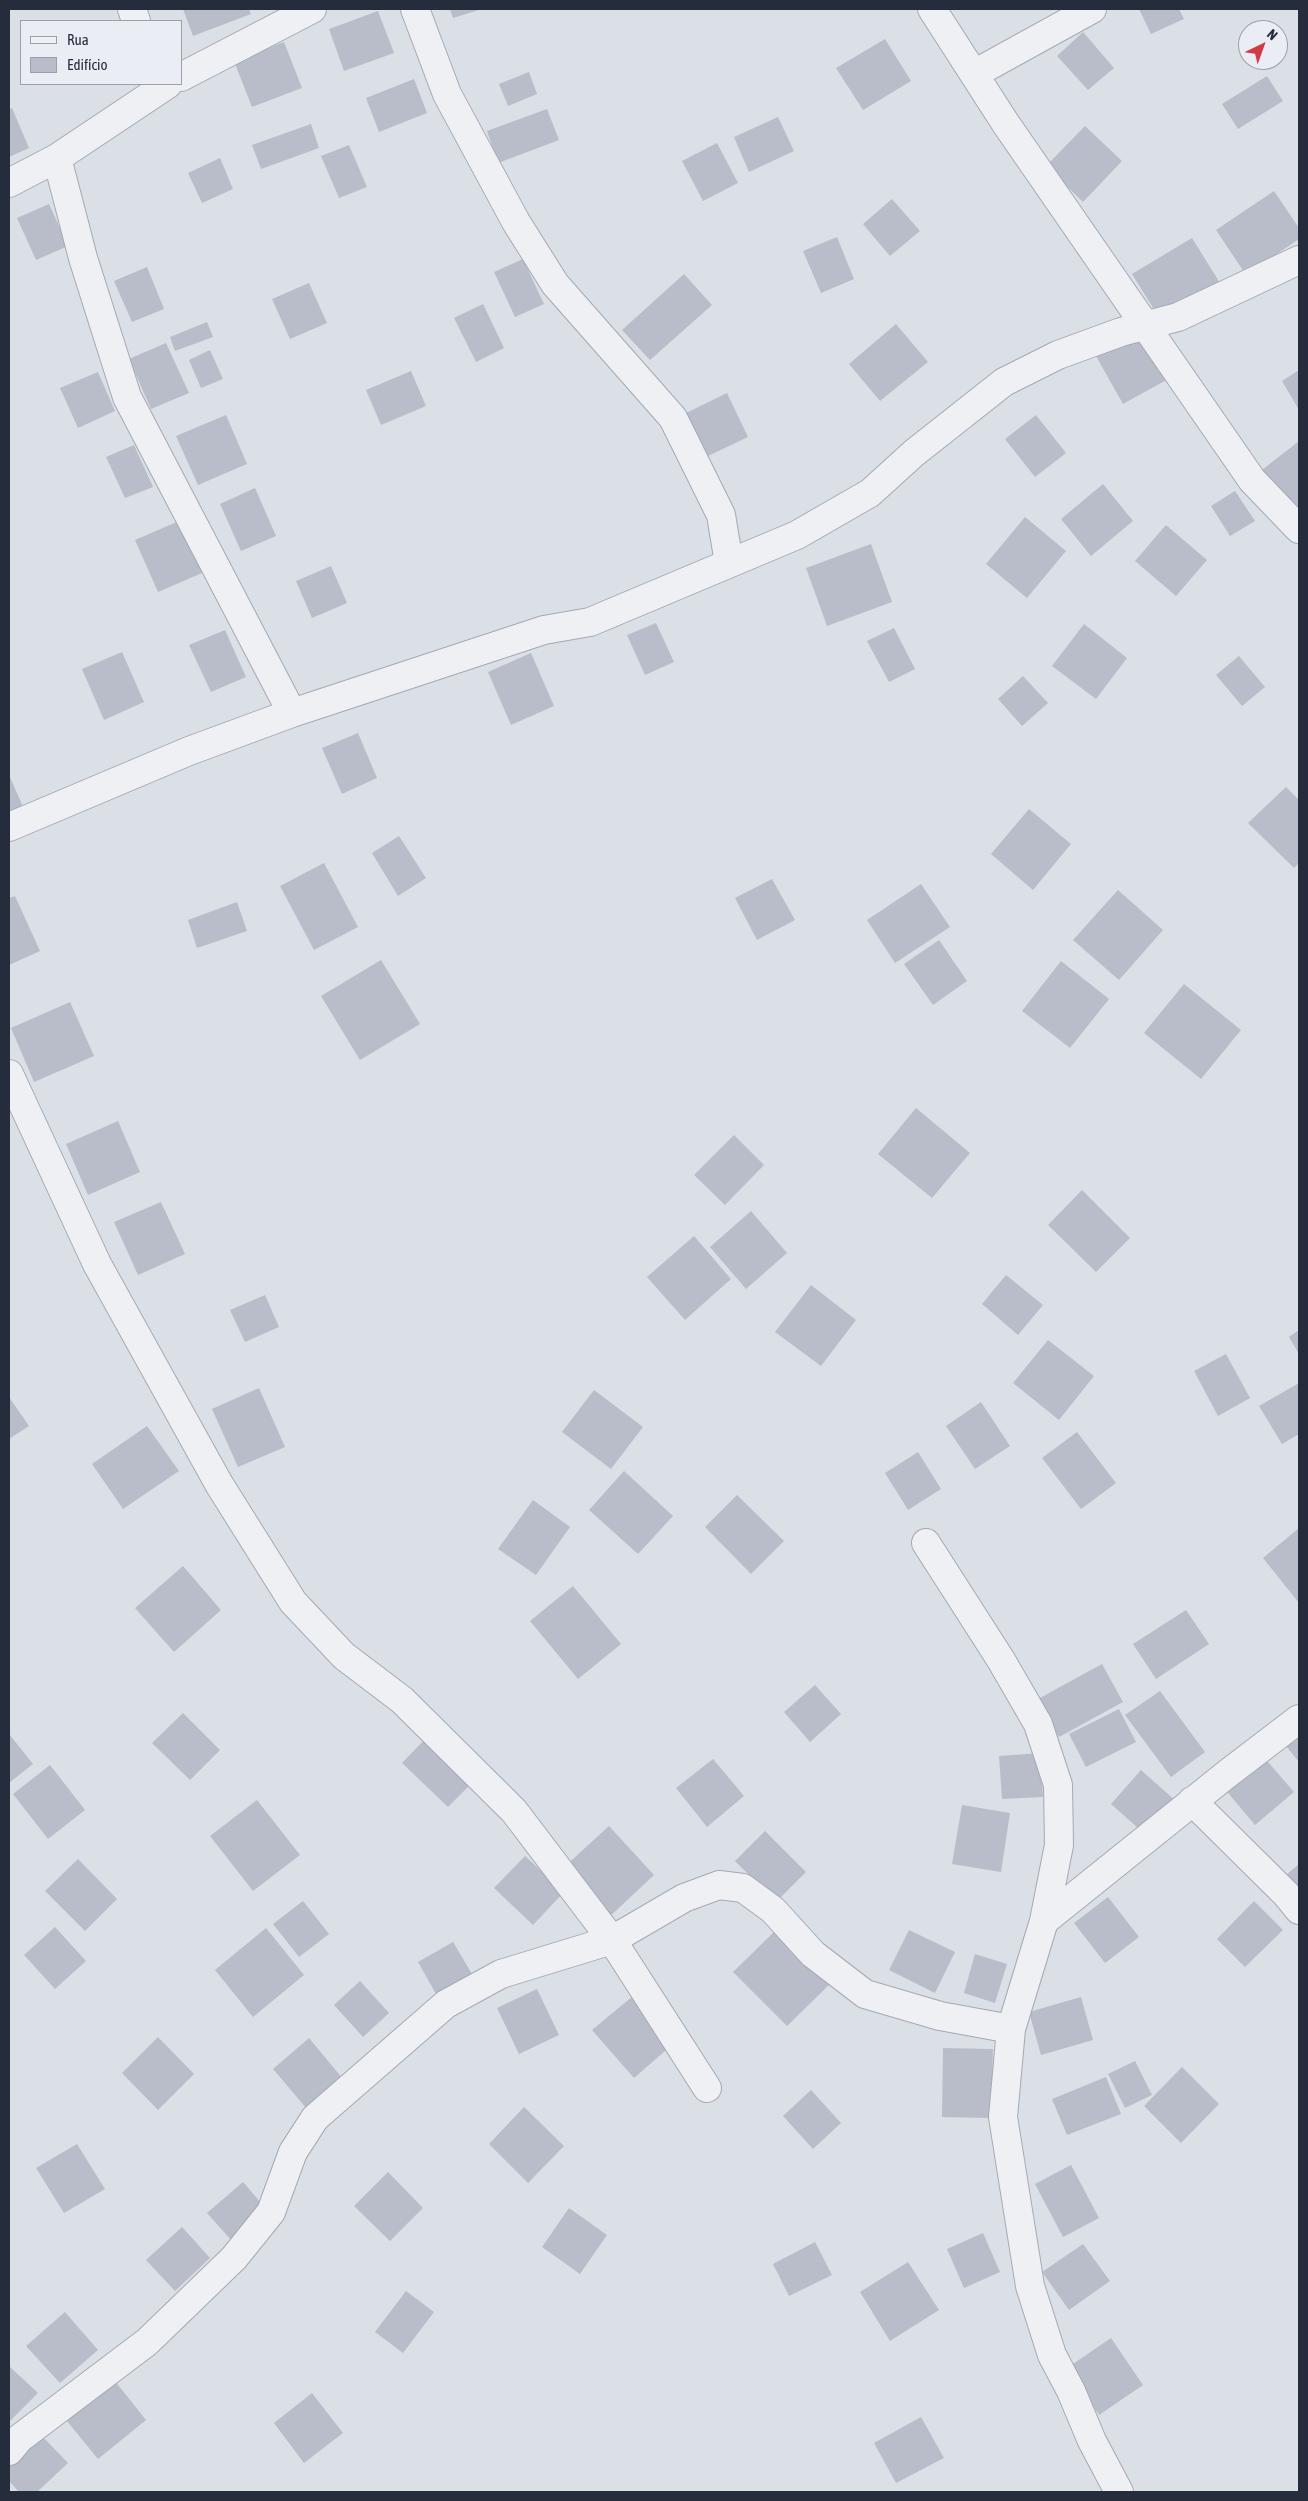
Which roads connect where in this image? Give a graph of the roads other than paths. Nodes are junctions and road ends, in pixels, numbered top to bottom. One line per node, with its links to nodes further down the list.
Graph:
1 (312, 9): 6 (street)
2 (415, 9): 13 (street)
3 (932, 9): 5 (street)
4 (1092, 9): 5 (street)
5 (974, 74): 11 (street)
6 (182, 75)
7 (163, 85): 8 (street)
8 (57, 158): 9 (street); 14 (street)
9 (9, 183)
10 (1299, 260): 11 (street)
11 (1146, 325): 12 (street); 13 (street)
12 (1299, 529)
13 (729, 563): 14 (street)
14 (292, 713): 15 (street)
15 (9, 827)
16 (9, 1074): 17 (street)
17 (16, 1110): 23 (street)
18 (926, 1543): 22 (street)
19 (1299, 1719): 20 (street)
20 (1192, 1802): 21 (street); 22 (street)
21 (1299, 1910)
22 (1044, 1921): 24 (street)
23 (612, 1940): 24 (street); 25 (street); 26 (street)
24 (1011, 2029): 27 (street)
25 (707, 2088)
26 (9, 2451)
27 (1119, 2492)

